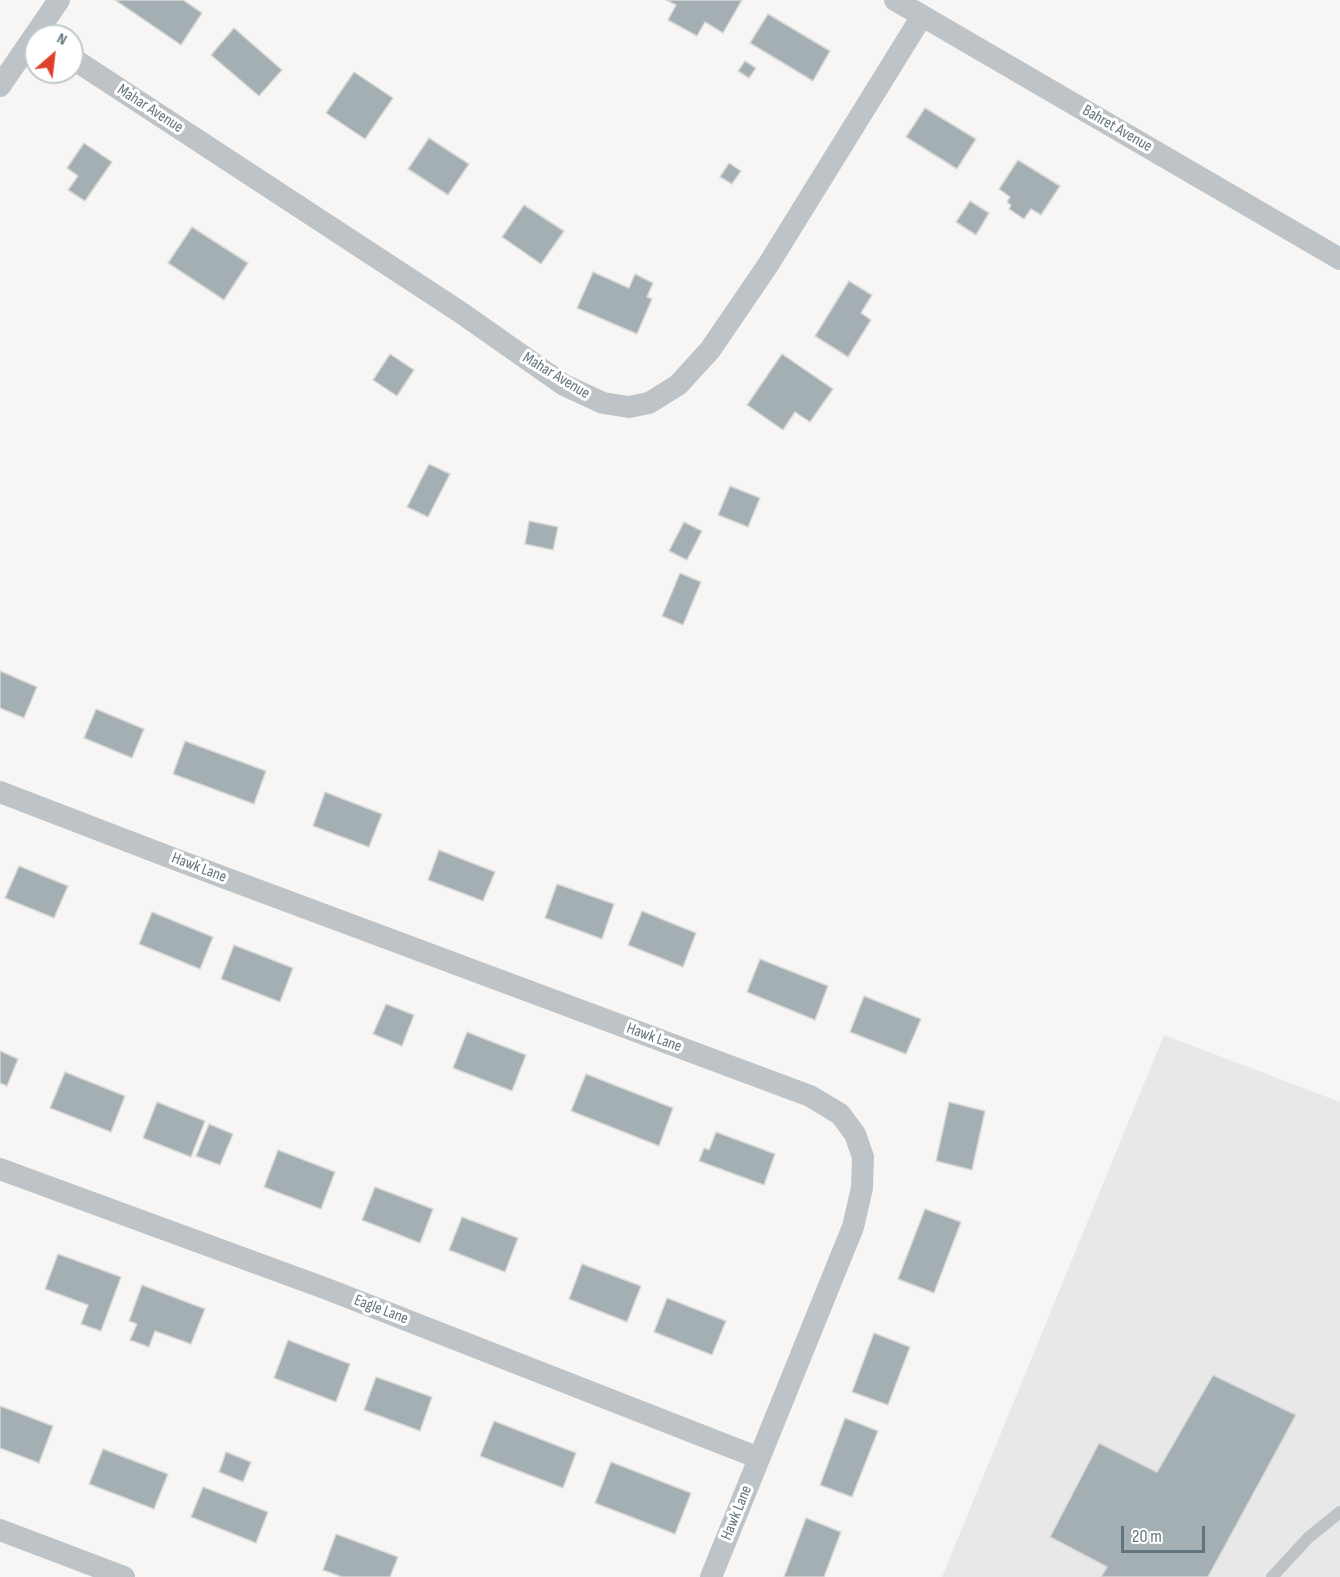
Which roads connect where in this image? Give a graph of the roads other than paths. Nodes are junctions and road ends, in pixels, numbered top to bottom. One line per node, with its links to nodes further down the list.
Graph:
1 (59, 0): 4 (street)
2 (895, 0): 3 (street, Bahret Avenue)
3 (922, 16): 6 (street, Mahar Avenue); 8 (street, Bahret Avenue)
4 (43, 24)
5 (24, 52): 7 (street)
6 (84, 66)
7 (0, 86)
8 (1340, 259)
9 (0, 792): 11 (street, Hawk Lane)
10 (0, 1169): 11 (street, Eagle Lane)
11 (759, 1458): 15 (street, Hawk Lane)
12 (1340, 1512): 16 (lane)
13 (0, 1530): 14 (street)
14 (124, 1577)
15 (711, 1577)
16 (1272, 1577)

